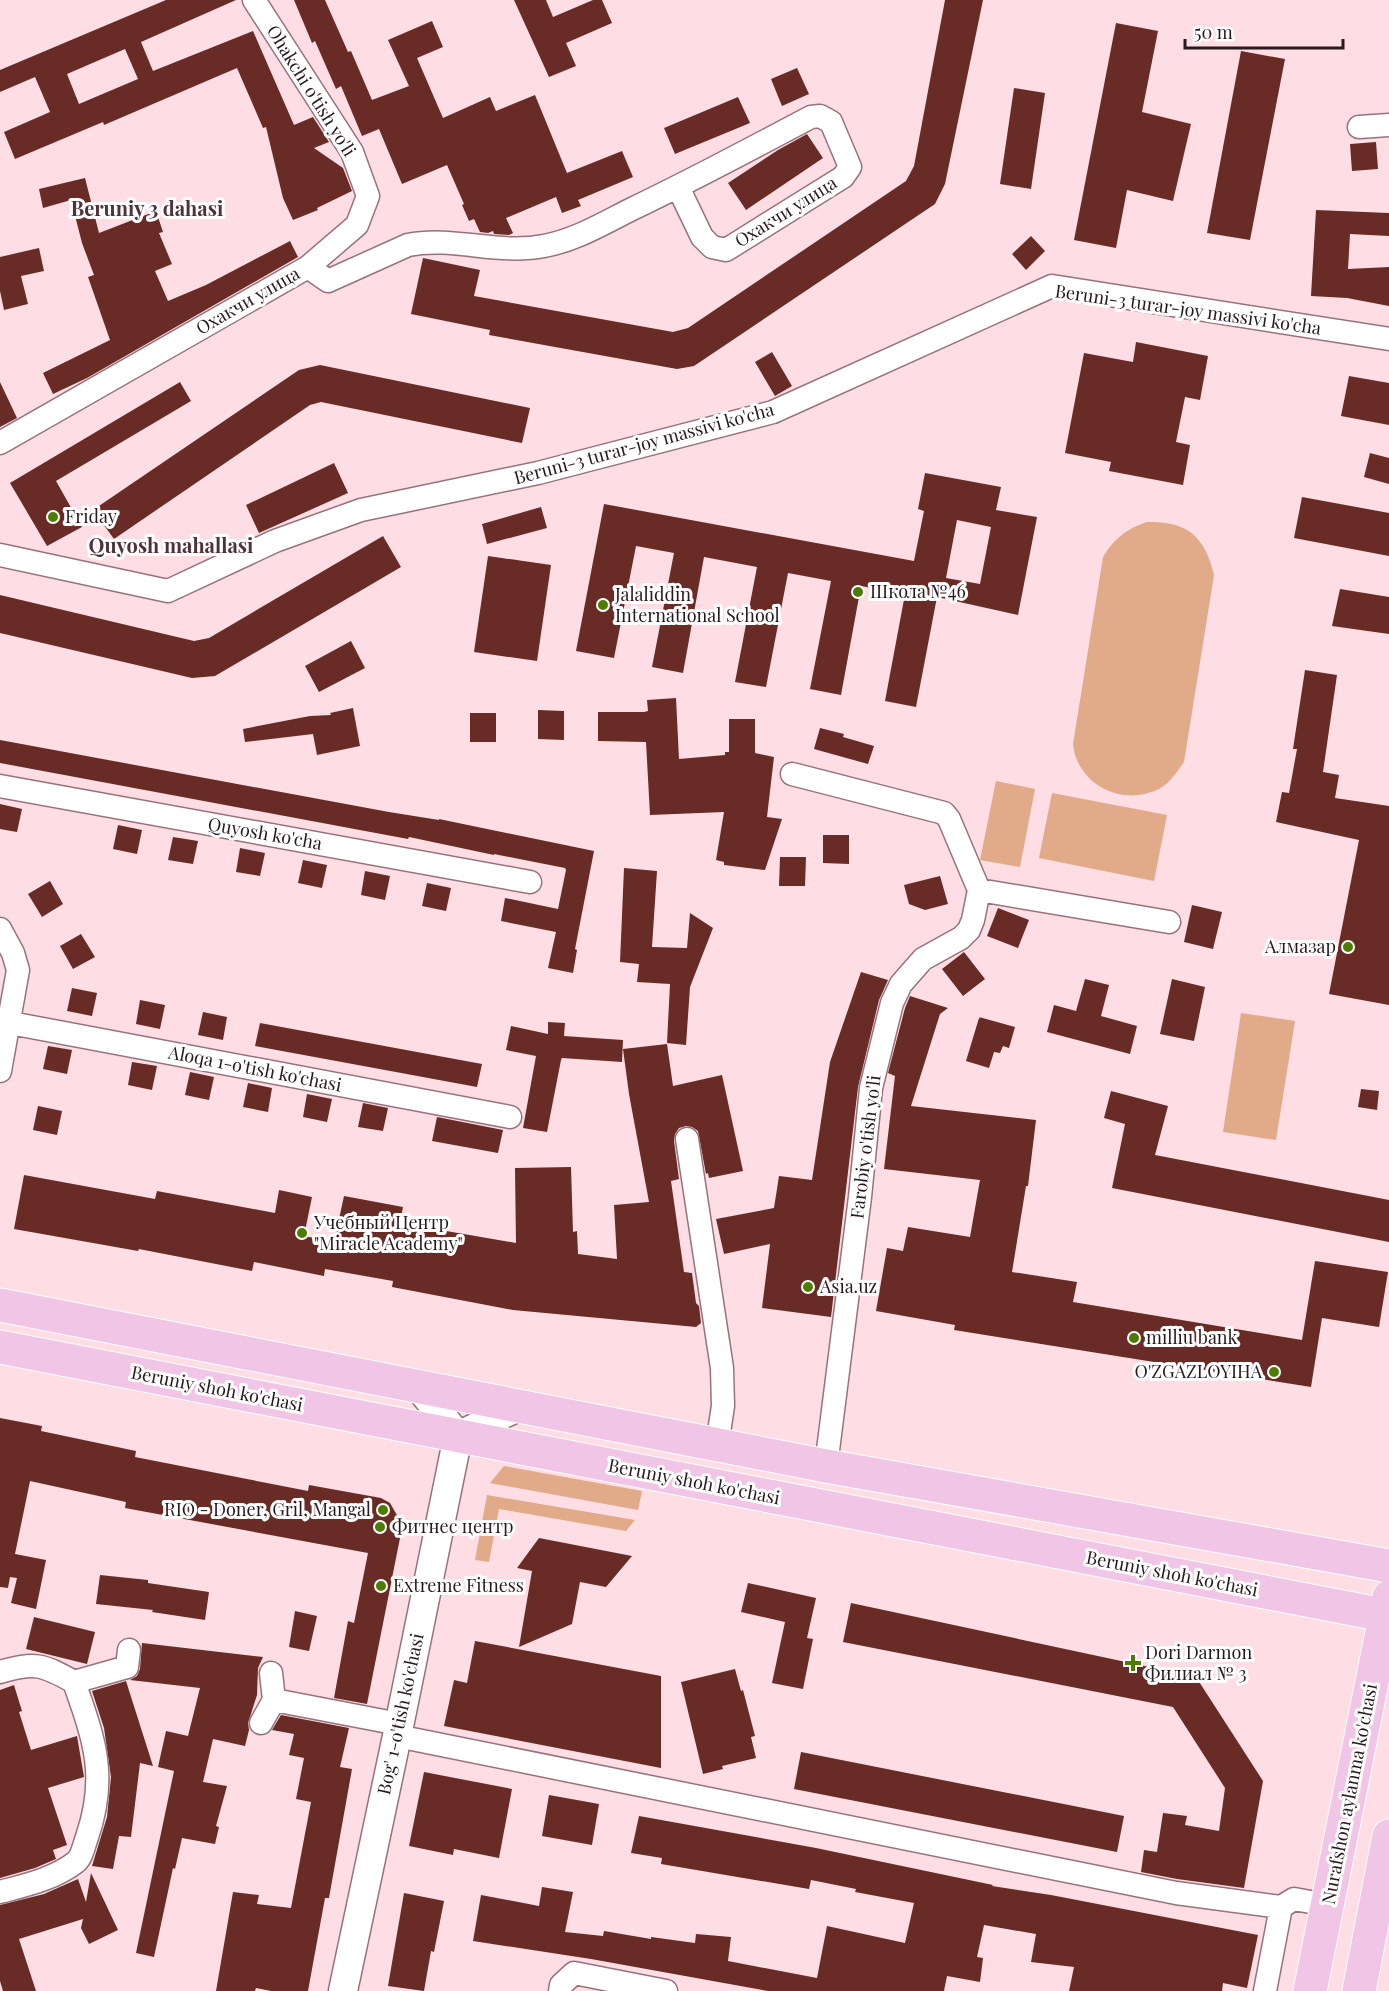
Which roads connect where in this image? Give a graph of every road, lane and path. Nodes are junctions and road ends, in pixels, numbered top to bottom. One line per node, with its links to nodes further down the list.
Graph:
1 (254, 0): 5 (street, Ohakchi o'tish yo'li)
2 (1389, 125): 3 (street)
3 (1359, 127)
4 (678, 187): 4 (street, Охакчи улица); 5 (street, Охакчи улица)
5 (308, 267): 7 (street, Охакчи улица)
6 (1389, 339): 8 (street, Beruni-3 turar-joy massivi ko'cha)
7 (0, 443)
8 (0, 555)
9 (792, 774): 12 (street)
10 (0, 786): 11 (street, Quyosh ko'cha)
11 (530, 882)
12 (979, 890): 13 (street); 25 (street, Farobiy o'tish yo'li)
13 (1169, 922)
14 (0, 930): 15 (street)
15 (4, 1022): 16 (street); 17 (street, Aloqa 1-o'tish ko'chasi)
16 (0, 1071)
17 (510, 1117)
18 (687, 1139): 24 (street)
19 (0, 1305): 21 (main road)
20 (0, 1347): 23 (main road, Beruniy shoh ko'chasi)
21 (418, 1386): 22 (main road); 23 (street)
22 (520, 1407): 23 (street); 24 (main road)
23 (458, 1436): 27 (main road, Beruniy shoh ko'chasi); 34 (street, Bog' 1-o'tish ko'chasi)
24 (717, 1445): 25 (main road)
25 (826, 1466): 26 (main road)
26 (1389, 1566)
27 (1388, 1609): 37 (main road, Nurafshon aylanma ko'chasi)
28 (129, 1650): 31 (street)
29 (0, 1672): 31 (street)
30 (271, 1673): 32 (street)
31 (74, 1682): 36 (street)
32 (274, 1700): 33 (street); 34 (street)
33 (261, 1723)
34 (398, 1730): 38 (street); 40 (street, Bog' 1-o'tish ko'chasi)
35 (1389, 1836): 39 (main road)
36 (0, 1892)
37 (1327, 1905): 38 (street); 44 (main road, Nurafshon aylanma ko'chasi)
38 (1281, 1907): 43 (street)
39 (1378, 1948): 45 (main road)
40 (343, 1991)
41 (560, 1991): 42 (street)
42 (666, 1991)
43 (1265, 1991)
44 (1310, 1991)
45 (1359, 1991)

